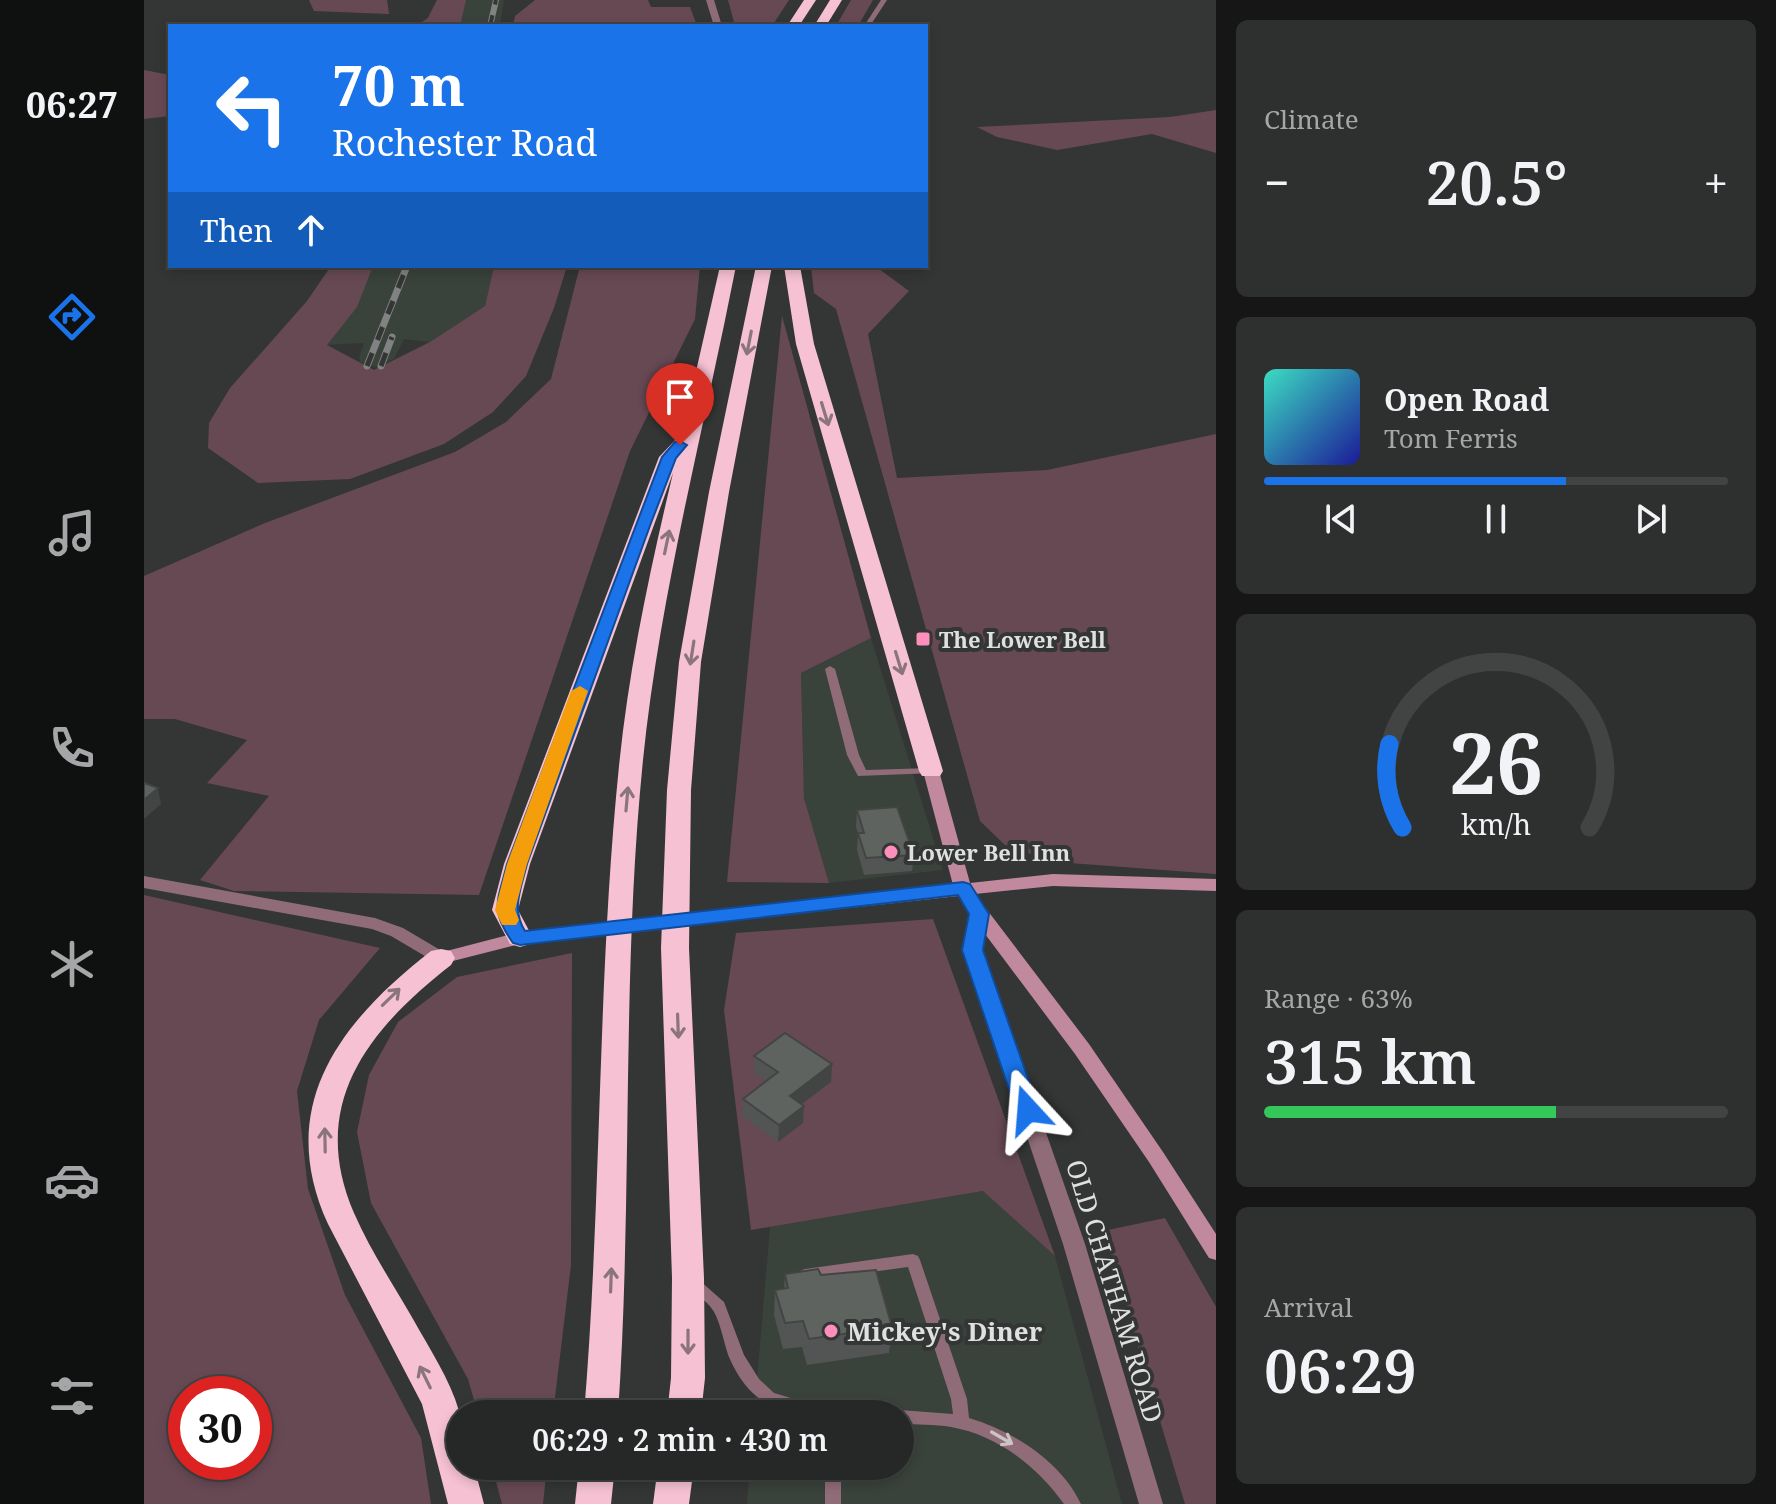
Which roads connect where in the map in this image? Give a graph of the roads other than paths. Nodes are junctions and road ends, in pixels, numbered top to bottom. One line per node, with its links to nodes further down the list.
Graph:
1 (710, 0): 5 (street)
2 (810, 0): 6 (highway)
3 (836, 0): 7 (highway)
4 (884, 0): 8 (lane)
5 (717, 24)
6 (794, 24)
7 (821, 24)
8 (868, 24)
9 (713, 268): 13 (highway)
10 (728, 268): 13 (highway)
11 (764, 268): 25 (highway, one-way to 25)
12 (792, 268): 16 (highway, one-way to 16)
13 (708, 360): 14 (highway)
14 (691, 433): 21 (highway); 26 (highway, one-way to 14)
15 (830, 669): 16 (lane)
16 (931, 771): 19 (street)
17 (144, 882): 22 (street)
18 (1216, 885): 19 (street)
19 (963, 888): 20 (street); 21 (street)
20 (979, 914): 23 (street); 39 (street, OLD CHATHAM ROAD)
21 (520, 938): 22 (street)
22 (441, 958): 34 (highway, one-way to 22)
23 (1216, 1252)
24 (790, 1277): 30 (lane)
25 (688, 1278): 27 (highway, one-way to 27); 28 (lane)
26 (602, 1400)
27 (686, 1400)
28 (776, 1400)
29 (914, 1418): 30 (lane)
30 (962, 1422): 38 (lane, one-way to 38)
31 (596, 1480): 35 (highway)
32 (674, 1480): 36 (highway)
33 (833, 1480): 37 (lane)
34 (466, 1504)
35 (593, 1504)
36 (671, 1504)
37 (833, 1504)
38 (1073, 1504)
39 (1151, 1504)

